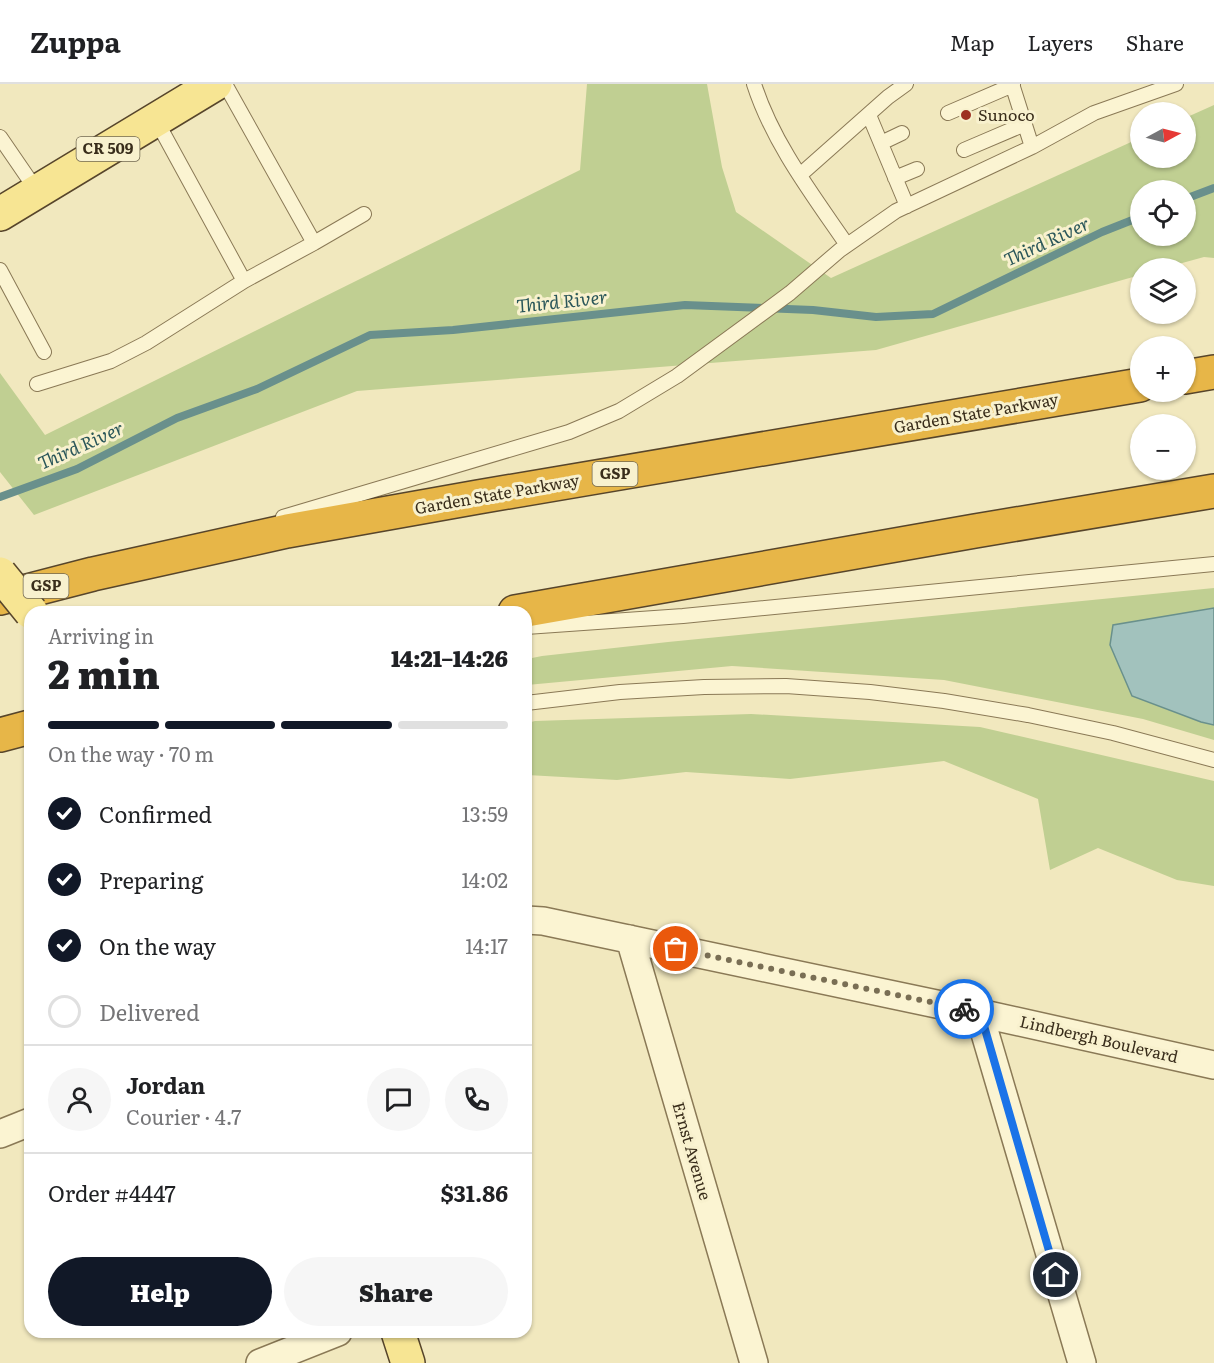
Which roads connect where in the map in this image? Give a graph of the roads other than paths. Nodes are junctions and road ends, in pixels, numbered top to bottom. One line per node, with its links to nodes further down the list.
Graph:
1 (215, 84): 9 (main road, CR 509)
2 (225, 84): 23 (lane)
3 (754, 84): 17 (lane)
4 (906, 84): 8 (lane)
5 (1012, 84): 7 (lane); 10 (lane)
6 (1176, 84): 14 (lane)
7 (948, 113)
8 (869, 115): 13 (lane); 17 (lane)
9 (156, 120): 19 (main road, CR 509); 26 (lane)
10 (1025, 124): 14 (lane); 15 (lane)
11 (902, 133): 13 (lane)
12 (0, 137): 19 (lane)
13 (881, 143): 18 (lane)
14 (1032, 147): 20 (lane)
15 (964, 150)
16 (917, 169): 18 (lane)
17 (800, 175): 24 (lane)
18 (895, 178): 20 (lane)
19 (38, 191): 21 (main road, CR 509)
20 (907, 206): 24 (lane)
21 (0, 214)
22 (364, 214): 23 (lane)
23 (314, 243): 26 (lane)
24 (846, 245): 35 (lane)
25 (0, 270): 27 (lane)
26 (244, 281): 30 (lane)
27 (44, 352)
28 (1214, 372): 29 (highway)
29 (1196, 375)
30 (37, 384)
31 (1130, 387): 35 (highway, Garden State Parkway / GSP)
32 (1214, 491): 38 (highway)
33 (1214, 564): 39 (lane)
34 (0, 574): 37 (main road, bridge)
35 (93, 574): 36 (highway, Garden State Parkway / GSP)
36 (0, 598)
37 (26, 606)
38 (532, 609)
39 (532, 627)
40 (532, 702): 43 (lane)
41 (24, 729): 42 (highway)
42 (0, 735)
43 (1214, 760)
44 (532, 920): 45 (street, Lindbergh Boulevard)
45 (630, 939): 46 (street, Lindbergh Boulevard); 54 (street, Ernst Avenue)
46 (980, 1012): 47 (street, Lindbergh Boulevard); 55 (street)
47 (1214, 1065)
48 (24, 1124): 49 (street)
49 (0, 1134)
50 (323, 1338): 52 (street)
51 (400, 1338): 53 (main road)
52 (260, 1363)
53 (408, 1363)
54 (754, 1363)
55 (1082, 1363)

